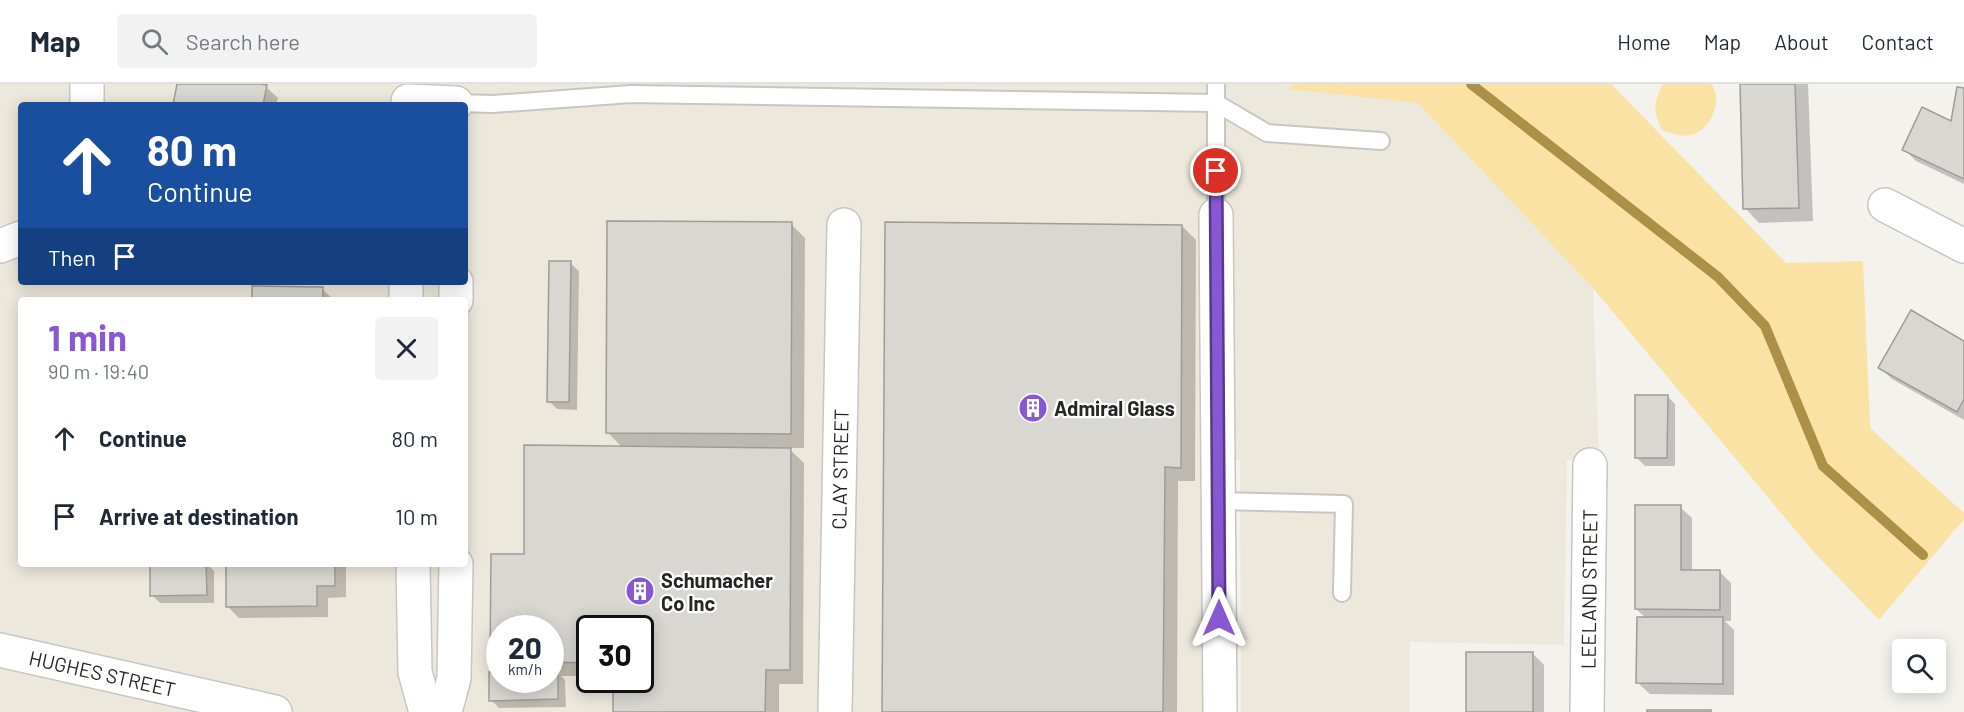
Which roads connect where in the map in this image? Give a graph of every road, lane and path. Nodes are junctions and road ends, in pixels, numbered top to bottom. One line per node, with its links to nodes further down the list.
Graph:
1 (87, 84): 6 (street)
2 (1216, 84): 7 (lane)
3 (631, 89): 5 (lane); 7 (lane)
4 (408, 97): 5 (street)
5 (456, 97)
6 (87, 102)
7 (1216, 103): 8 (lane); 10 (lane)
8 (1381, 141)
9 (1885, 205): 14 (street)
10 (1216, 215): 16 (street)
11 (844, 225): 24 (street, CLAY STREET)
12 (18, 239): 13 (street)
13 (0, 246)
14 (1964, 246)
15 (1590, 465): 26 (street, LEELAND STREET)
16 (1218, 501): 19 (lane); 25 (street)
17 (412, 567): 22 (street)
18 (456, 567): 23 (street)
19 (1342, 593)
20 (0, 650): 21 (street, HUGHES STREET)
21 (274, 712)
22 (426, 712)
23 (445, 712)
24 (835, 712)
25 (1220, 712)
26 (1587, 712)

